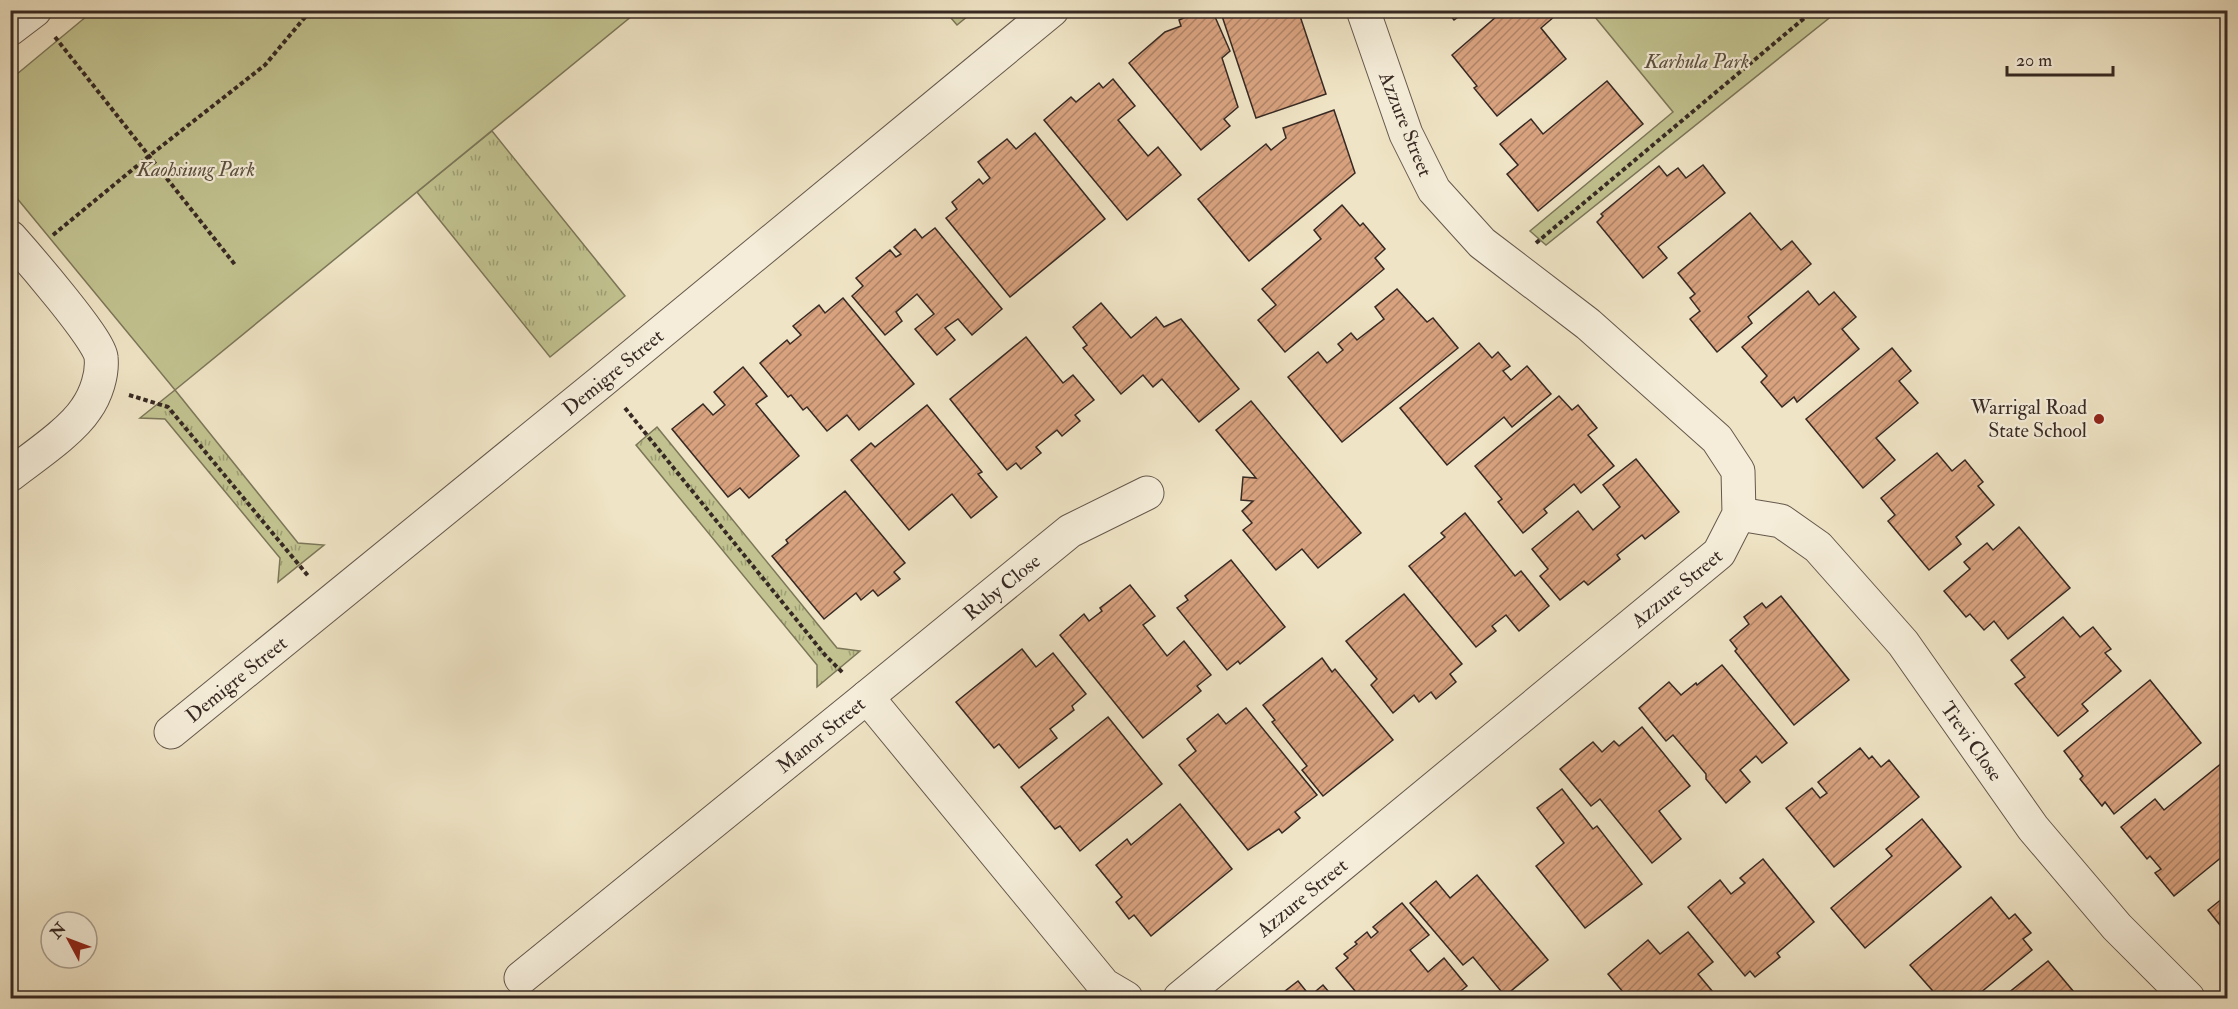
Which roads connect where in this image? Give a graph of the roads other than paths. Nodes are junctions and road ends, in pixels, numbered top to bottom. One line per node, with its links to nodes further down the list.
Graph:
1 (1052, 10): 10 (street, Demigre Street)
2 (1363, 10): 8 (street, Azzure Street)
3 (34, 11): 4 (street)
4 (10, 29)
5 (19, 247): 6 (street)
6 (10, 475)
7 (1147, 493): 9 (street, Ruby Close)
8 (1738, 514): 13 (street, Azzure Street); 14 (street, Trevi Close)
9 (867, 697): 11 (street, Manor Street); 12 (street, Manor Street)
10 (171, 732)
11 (521, 978)
12 (1126, 999)
13 (1180, 999)
14 (2188, 999)

